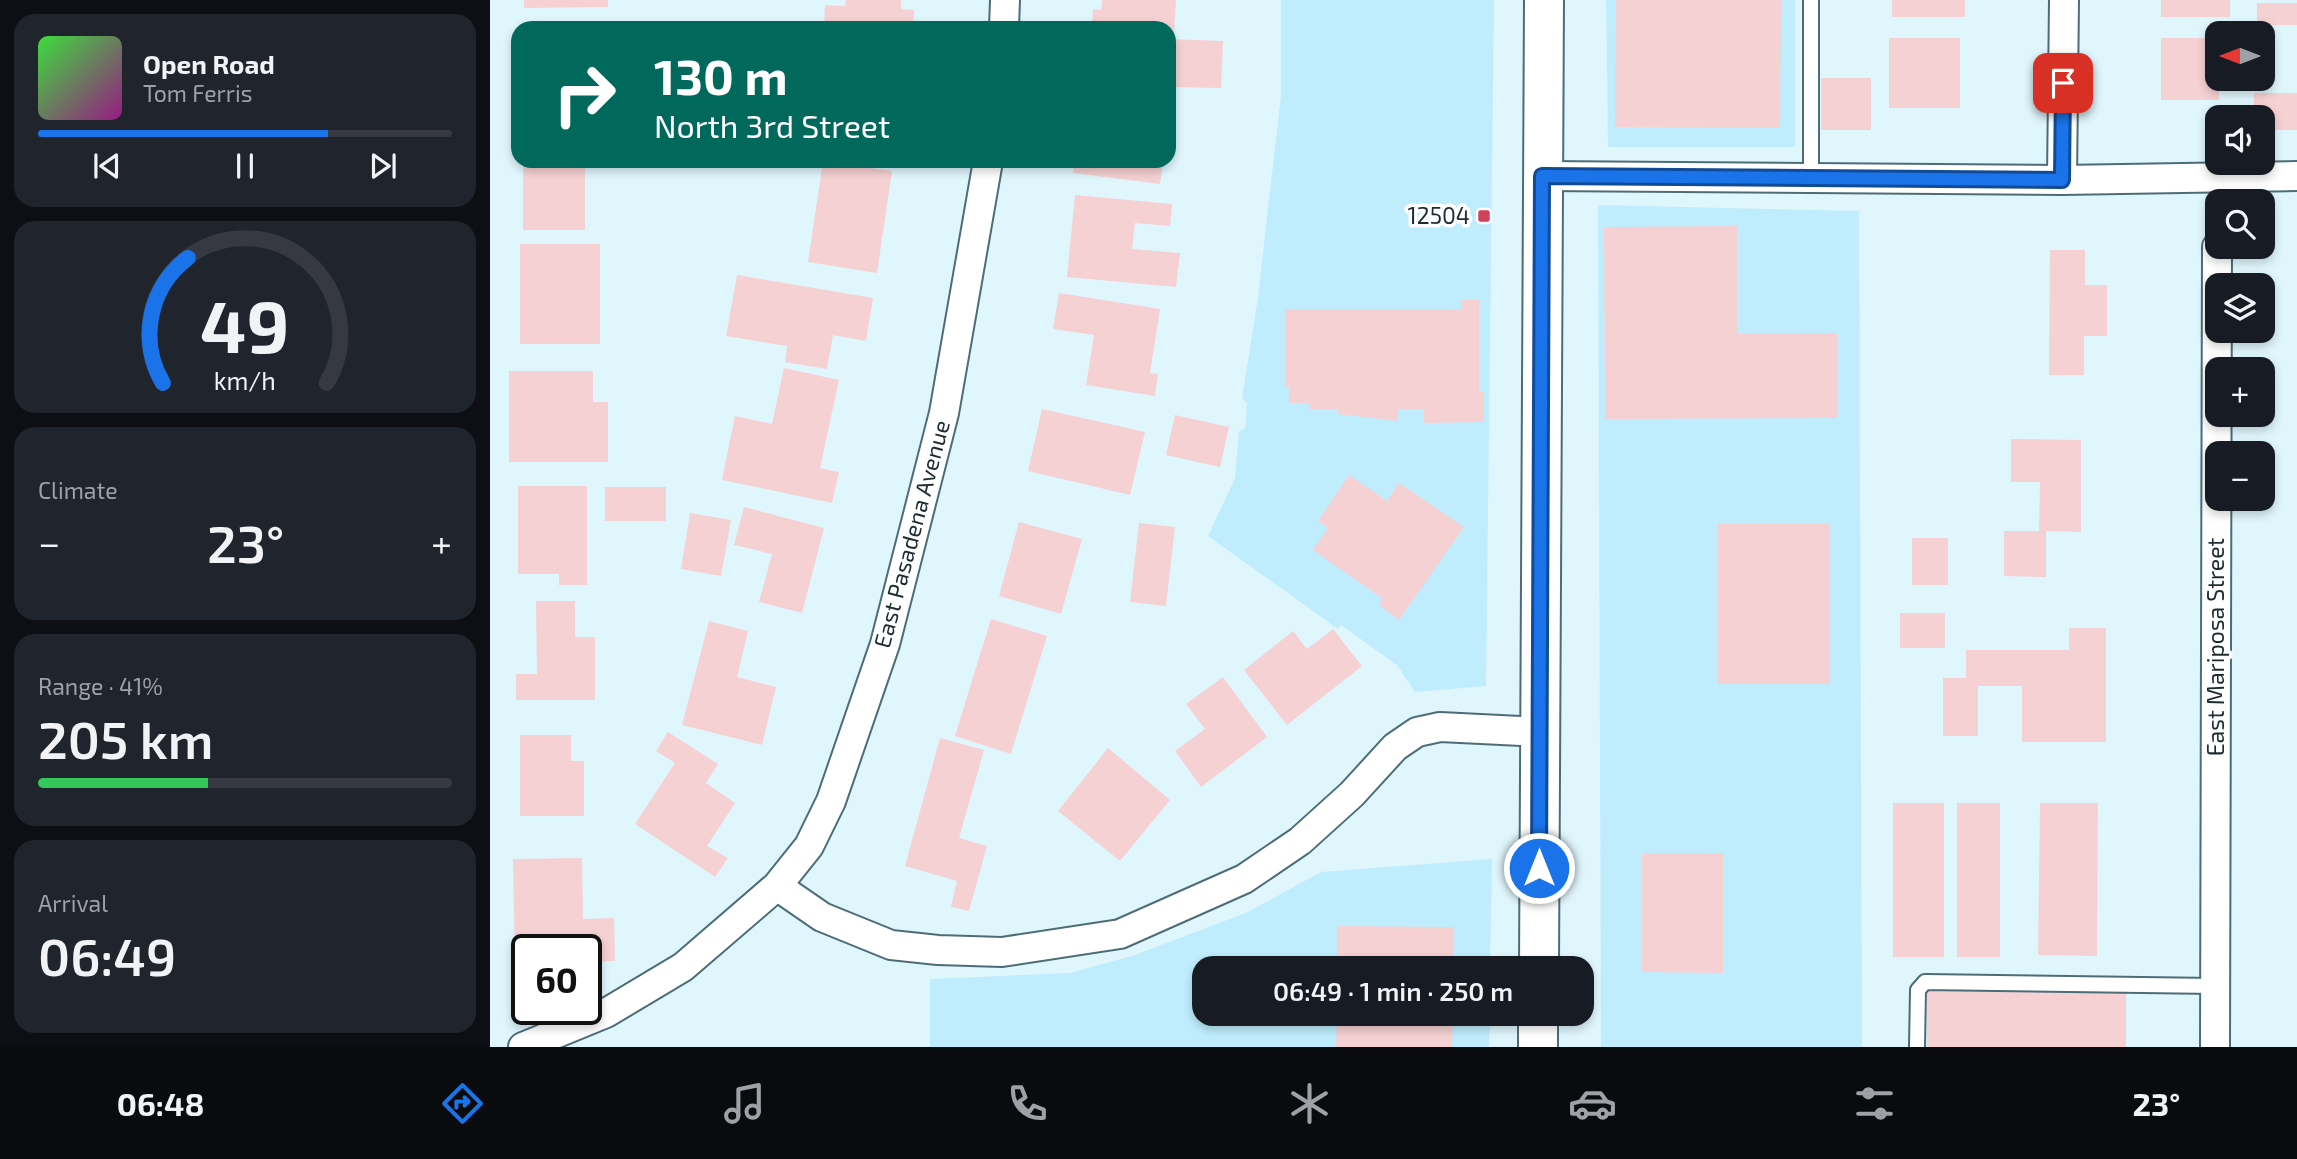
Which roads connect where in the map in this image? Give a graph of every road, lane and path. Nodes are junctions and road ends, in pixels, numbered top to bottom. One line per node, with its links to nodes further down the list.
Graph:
1 (1005, 0): 5 (street)
2 (1544, 0): 7 (main road)
3 (1811, 0): 9 (lane)
4 (2063, 0): 10 (street)
5 (1004, 21)
6 (987, 168): 15 (street, East Pasadena Avenue)
7 (1542, 176): 9 (street); 14 (main road)
8 (2297, 176): 12 (street)
9 (1811, 178): 10 (street)
10 (2062, 180): 11 (street)
11 (2205, 189)
12 (2223, 189)
13 (2217, 259): 17 (street, East Mariposa Street)
14 (1540, 732): 15 (street); 16 (main road)
15 (777, 886): 19 (street, East Pasadena Avenue)
16 (1539, 956)
17 (2215, 986): 21 (lane); 22 (street, East Mariposa Street)
18 (1538, 1026): 20 (main road)
19 (523, 1047)
20 (1538, 1047)
21 (1917, 1047)
22 (2215, 1047)

